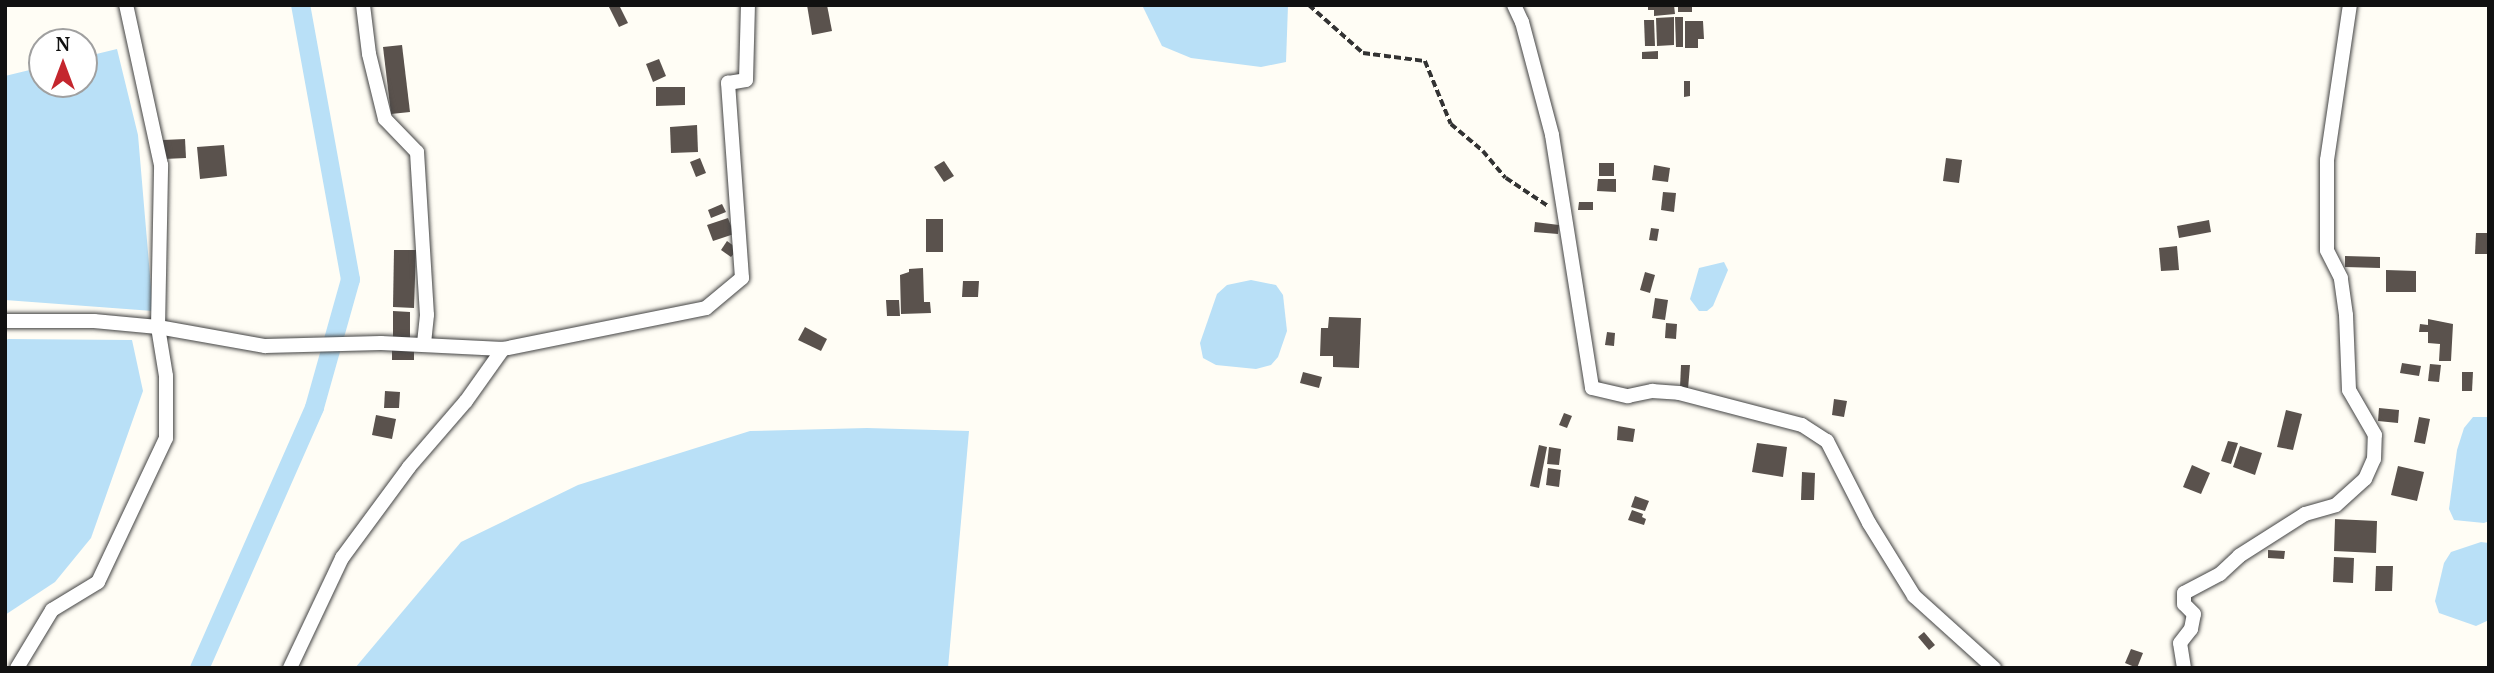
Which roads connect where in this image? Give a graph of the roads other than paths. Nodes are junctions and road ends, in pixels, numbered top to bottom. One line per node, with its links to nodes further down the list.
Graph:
1 (126, 5): 7 (street)
2 (363, 5): 8 (street)
3 (748, 5): 9 (street)
4 (1514, 5): 12 (street)
5 (2350, 5): 13 (street)
6 (5, 320): 7 (street)
7 (158, 327): 8 (street); 10 (street)
8 (424, 343): 9 (street)
9 (503, 349): 11 (street)
10 (18, 668)
11 (290, 668)
12 (1994, 668)
13 (2184, 668)

